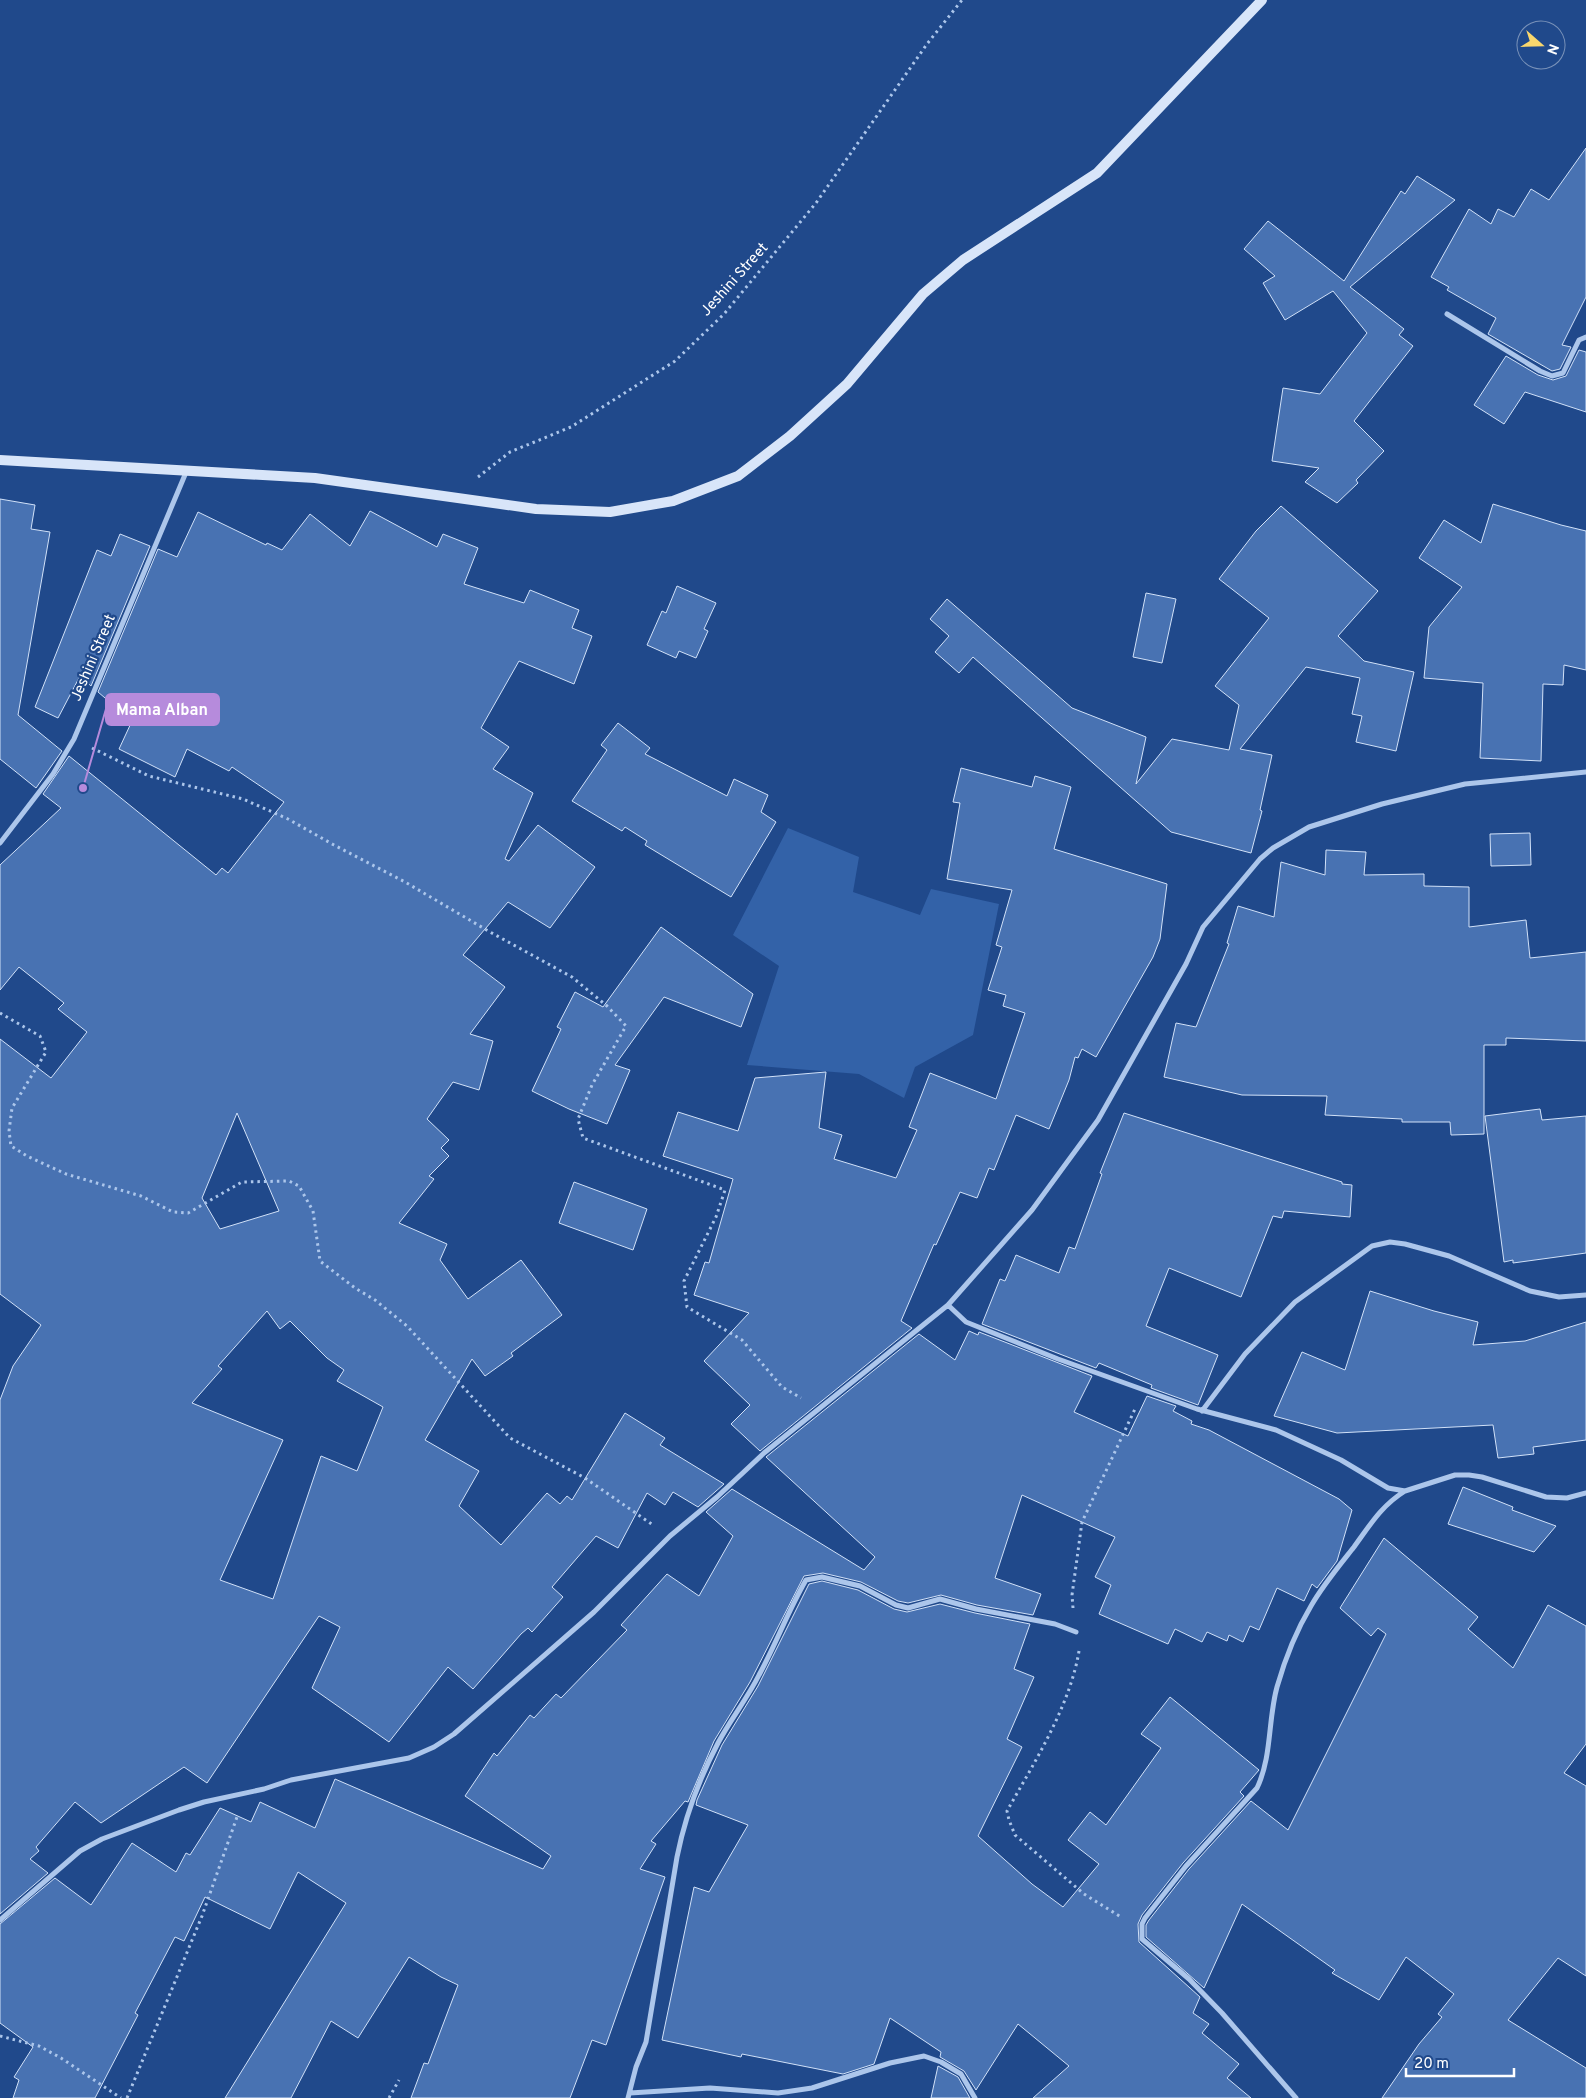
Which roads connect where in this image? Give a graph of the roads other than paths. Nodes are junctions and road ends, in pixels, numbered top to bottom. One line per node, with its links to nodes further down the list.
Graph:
1 (1262, 0): 5 (street)
2 (1447, 314): 3 (street)
3 (1586, 337)
4 (0, 460): 5 (street)
5 (187, 469): 7 (street, Jeshini Street)
6 (1586, 772): 9 (street)
7 (0, 842)
8 (1586, 1295): 10 (street)
9 (948, 1305): 10 (street); 14 (street)
10 (1202, 1411): 11 (street)
11 (1404, 1491): 12 (street); 17 (street)
12 (1586, 1493)
13 (1076, 1632): 15 (street)
14 (0, 1920)
15 (629, 2095): 16 (street)
16 (976, 2098)
17 (1296, 2098)

